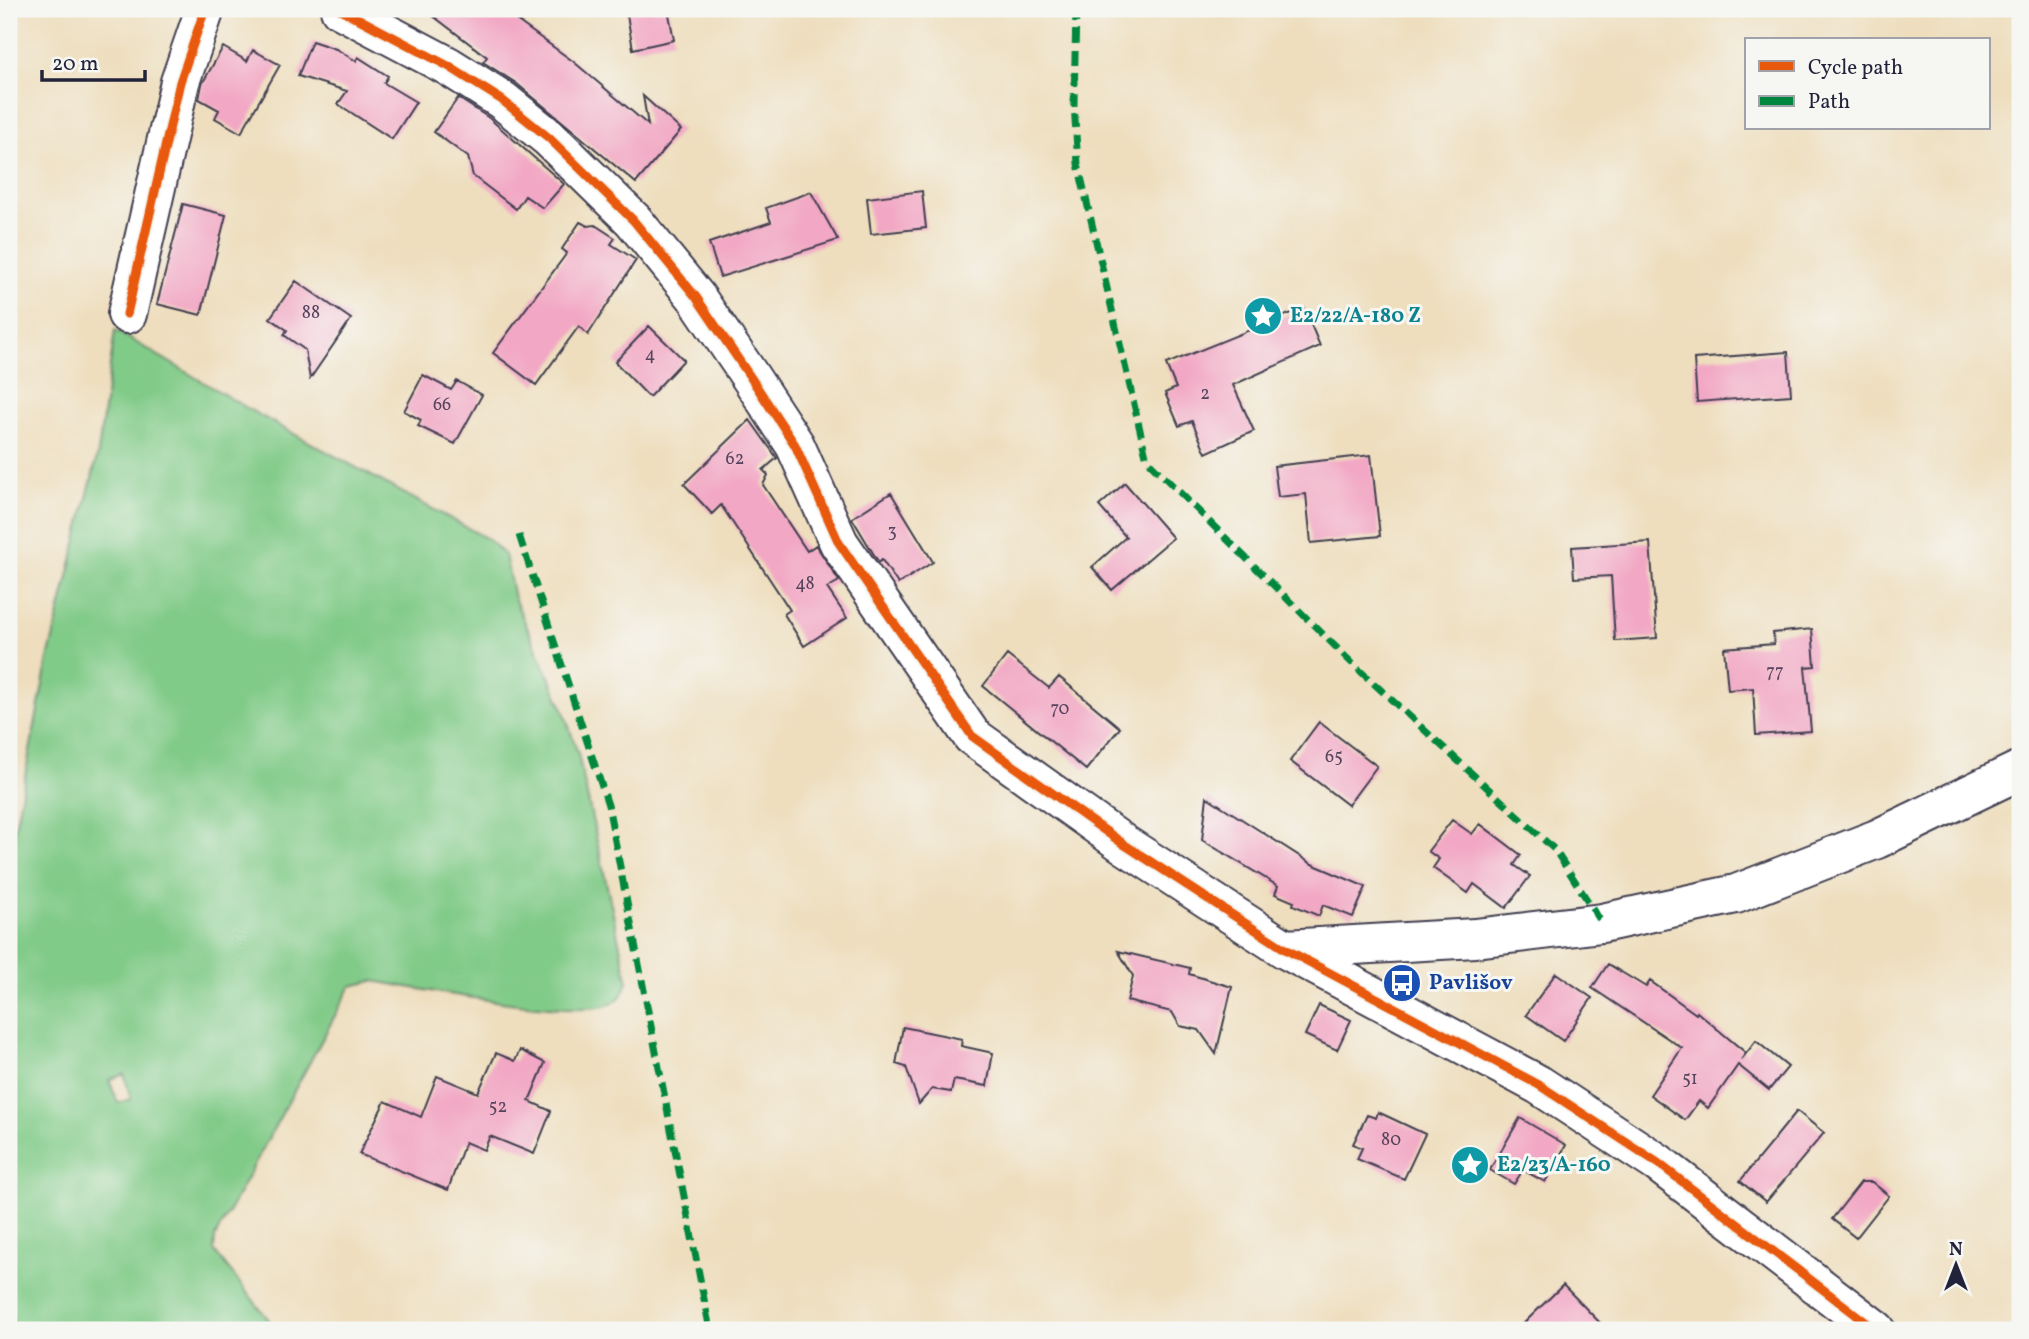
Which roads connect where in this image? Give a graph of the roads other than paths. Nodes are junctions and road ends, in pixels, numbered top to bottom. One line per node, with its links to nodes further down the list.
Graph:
1 (205, 9): 3 (street)
2 (341, 9): 5 (street)
3 (127, 314)
4 (2020, 770): 5 (street)
5 (1285, 949): 6 (street)
6 (1876, 1330)

